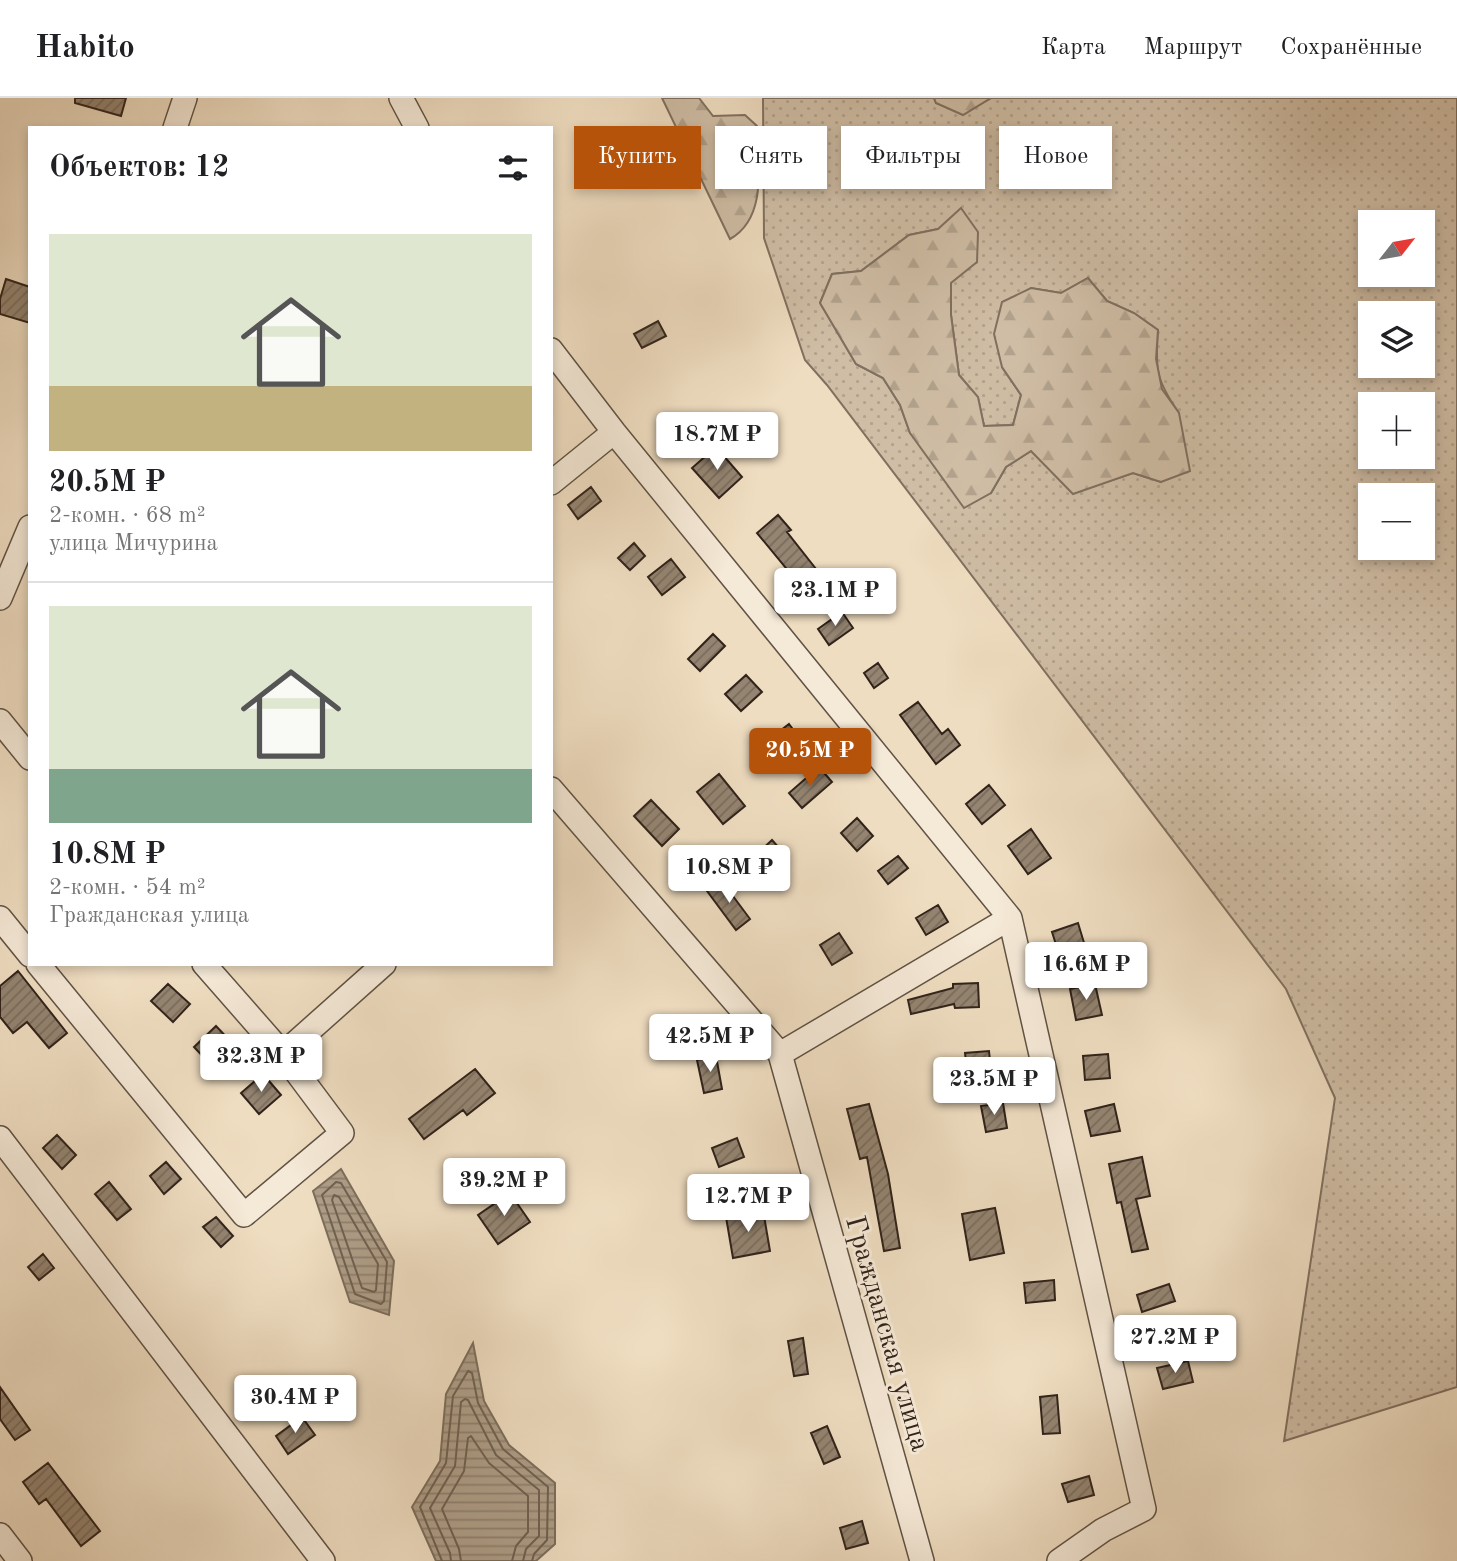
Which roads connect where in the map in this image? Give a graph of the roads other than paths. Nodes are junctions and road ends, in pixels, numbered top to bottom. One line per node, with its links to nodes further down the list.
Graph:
1 (185, 98): 3 (street)
2 (401, 98): 4 (street)
3 (177, 126)
4 (416, 126)
5 (553, 353): 6 (street)
6 (614, 432): 7 (street); 14 (street)
7 (553, 481)
8 (28, 532): 9 (street)
9 (0, 598)
10 (0, 721): 11 (street)
11 (28, 756)
12 (556, 803): 20 (street, Гражданская улица)
13 (0, 918): 15 (street)
14 (1010, 918): 20 (street); 26 (street)
15 (28, 953)
16 (40, 966): 19 (street)
17 (206, 966): 19 (street)
18 (382, 966): 19 (street)
19 (283, 1054)
20 (780, 1054): 25 (street, Гражданская улица)
21 (0, 1138): 24 (street)
22 (0, 1535): 23 (street)
23 (20, 1561)
24 (323, 1561)
25 (922, 1561)
26 (1059, 1561)

